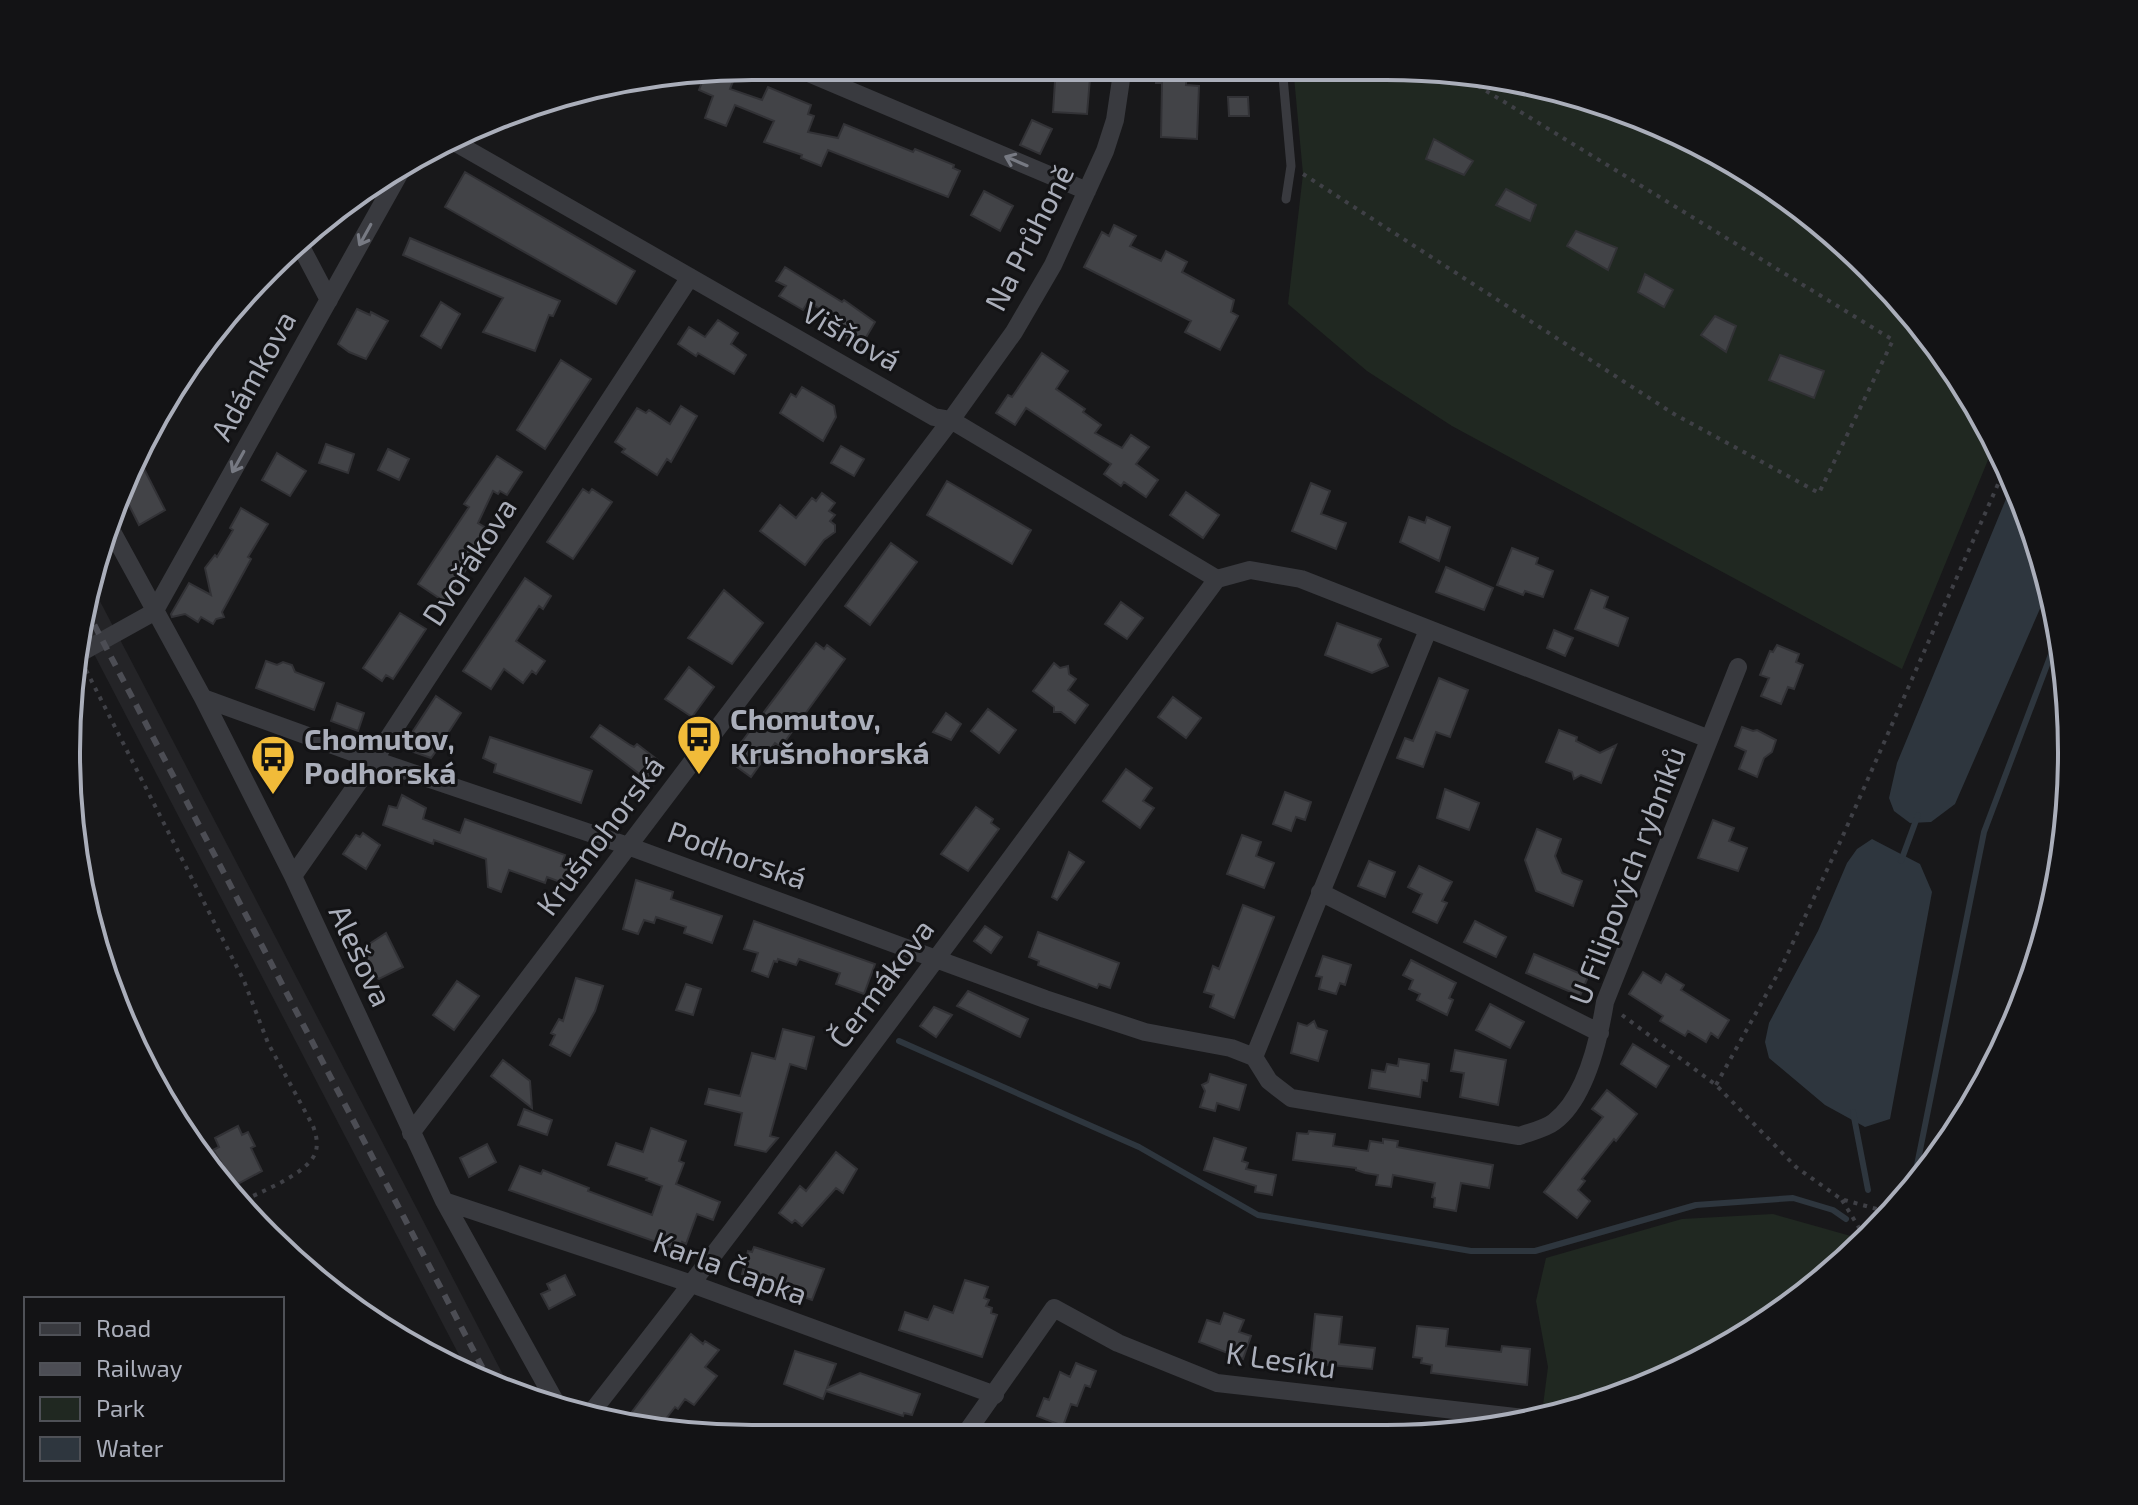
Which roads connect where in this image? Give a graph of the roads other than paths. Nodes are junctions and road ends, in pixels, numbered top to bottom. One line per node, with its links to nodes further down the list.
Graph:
1 (825, 80): 6 (street, one-way to 1)
2 (1121, 80): 6 (street, Na Průhoně)
3 (1283, 80): 7 (lane)
4 (461, 146): 9 (street, Višňová)
5 (394, 184): 10 (street, Adámkova, one-way to 10)
6 (1087, 191): 11 (street, Na Průhoně)
7 (1286, 199)
8 (304, 252): 10 (street)
9 (690, 277): 11 (street, Višňová); 20 (street, Dvořákova)
10 (329, 300): 14 (street, Adámkova, one-way to 14)
11 (951, 420): 13 (street, Višňová); 21 (street, Krušnohorská)
12 (115, 538): 14 (street, Alešova)
13 (1217, 579): 15 (street, U Filipových rybníků); 24 (street, Čermákova)
14 (154, 612): 16 (street); 18 (street, Alešova)
15 (1428, 630): 19 (street, U Filipových rybníků); 23 (street)
16 (89, 649)
17 (1738, 667): 19 (street, U Filipových rybníků)
18 (203, 698): 20 (street, Podhorská); 22 (street, Alešova)
19 (1709, 739): 25 (street, U Filipových rybníků)
20 (374, 760): 21 (street, Podhorská); 22 (street, Dvořákova)
21 (628, 846): 24 (street, Podhorská); 27 (street, Krušnohorská)
22 (293, 876): 27 (street, Alešova)
23 (1320, 892): 25 (street, U Filipových rybníků); 26 (street)
24 (937, 958): 26 (street, Podhorská); 29 (street, Čermákova)
25 (1600, 1033): 26 (street, U Filipových rybníků)
26 (1254, 1057)
27 (411, 1133): 28 (street, Alešova)
28 (444, 1201): 29 (street, Karla Čapka); 30 (street, Alešova)
29 (692, 1284): 31 (street, Karla Čapka); 32 (street, Čermákova)
30 (551, 1394)
31 (995, 1395): 33 (street, K Lesíku); 34 (street)
32 (596, 1406)
33 (1498, 1415)
34 (972, 1425)

